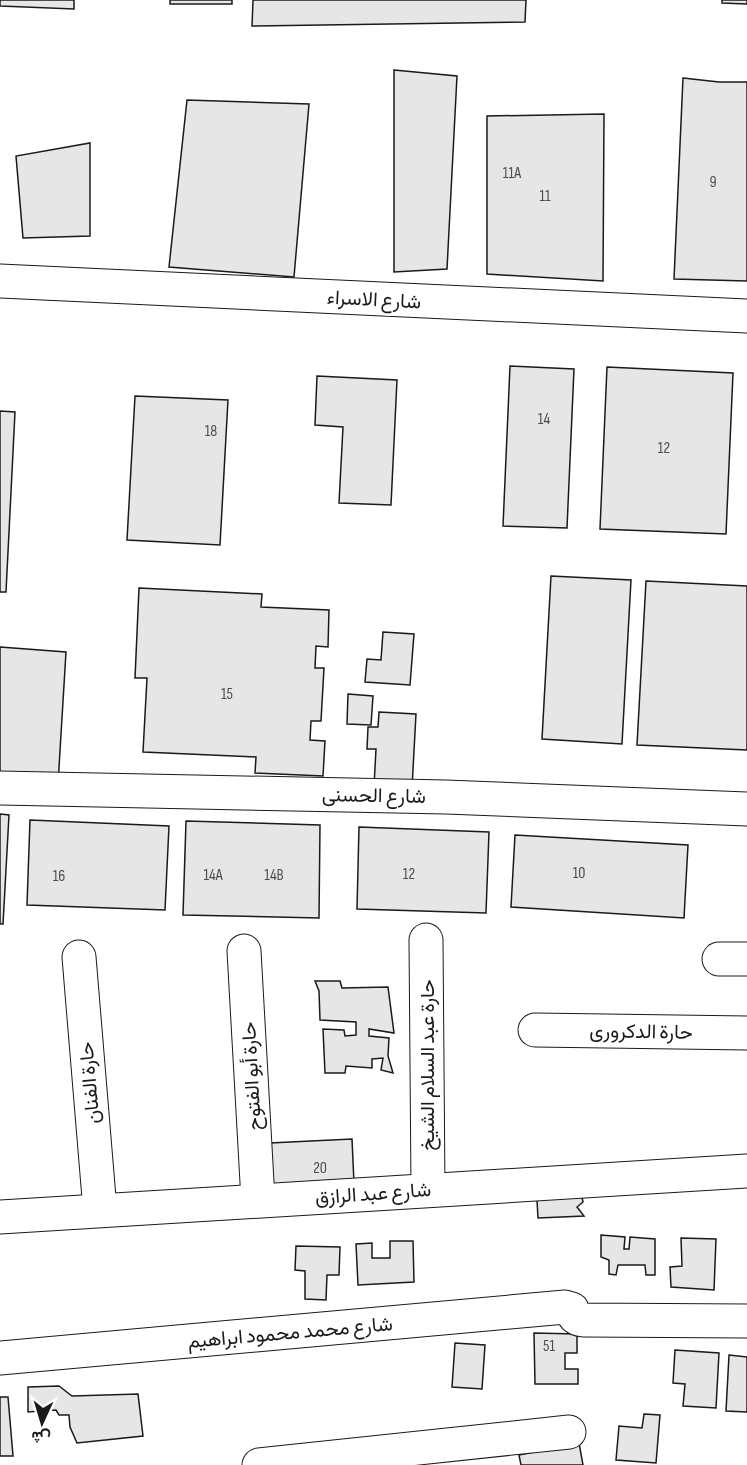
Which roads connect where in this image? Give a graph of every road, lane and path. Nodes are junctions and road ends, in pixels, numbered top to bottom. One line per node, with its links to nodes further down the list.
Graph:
1 (0, 281): 2 (street, شارع الاسراء)
2 (747, 316)
3 (0, 788): 4 (street, شارع الحسنى)
4 (747, 809)
5 (426, 940): 11 (street, حارة عبد السلام الشيخ)
6 (244, 951): 12 (street, حارة أبو الفتوح)
7 (79, 957): 13 (street, حارة الفنان)
8 (535, 1030): 9 (street, حارة الدكرورى)
9 (747, 1033)
10 (747, 1171): 11 (street, شارع عبد الرازق)
11 (428, 1190): 12 (street, شارع عبد الرازق)
12 (258, 1200): 13 (street, شارع عبد الرازق)
13 (100, 1210): 14 (street, شارع عبد الرازق)
14 (0, 1217)
15 (747, 1321): 16 (street, شارع محمد محمود ابراهيم)
16 (0, 1358)
17 (569, 1432): 18 (street)
18 (437, 1456): 19 (street)
19 (279, 1464)

